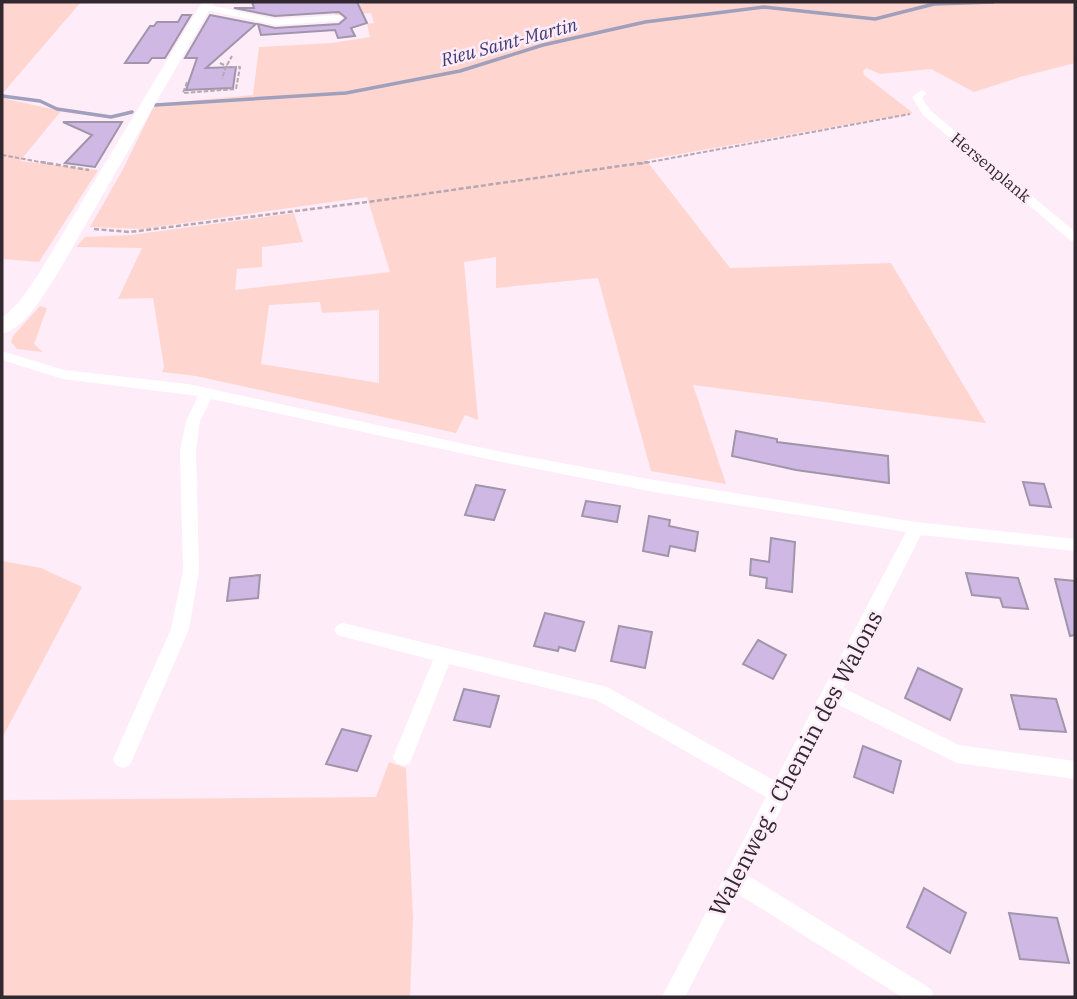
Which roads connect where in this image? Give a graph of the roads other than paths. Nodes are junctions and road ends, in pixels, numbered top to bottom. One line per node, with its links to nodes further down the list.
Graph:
1 (238, 2): 2 (street)
2 (206, 4): 3 (street); 6 (street)
3 (340, 18)
4 (922, 93): 5 (street, Hersenplank)
5 (1075, 238)
6 (2, 328)
7 (2, 355): 8 (street)
8 (206, 393): 9 (street); 15 (street)
9 (916, 528): 10 (street); 13 (street, Walenweg - Chemin des Walons)
10 (1075, 545)
11 (343, 630): 12 (street)
12 (443, 657): 14 (street); 17 (street)
13 (832, 692): 16 (street); 17 (street, Walenweg - Chemin des Walons)
14 (403, 757)
15 (123, 759)
16 (1075, 770)
17 (779, 794): 18 (street, Walenweg - Chemin des Walons)
18 (734, 879): 19 (street, Walenweg - Chemin des Walons); 20 (street)
19 (673, 997)
20 (923, 997)

